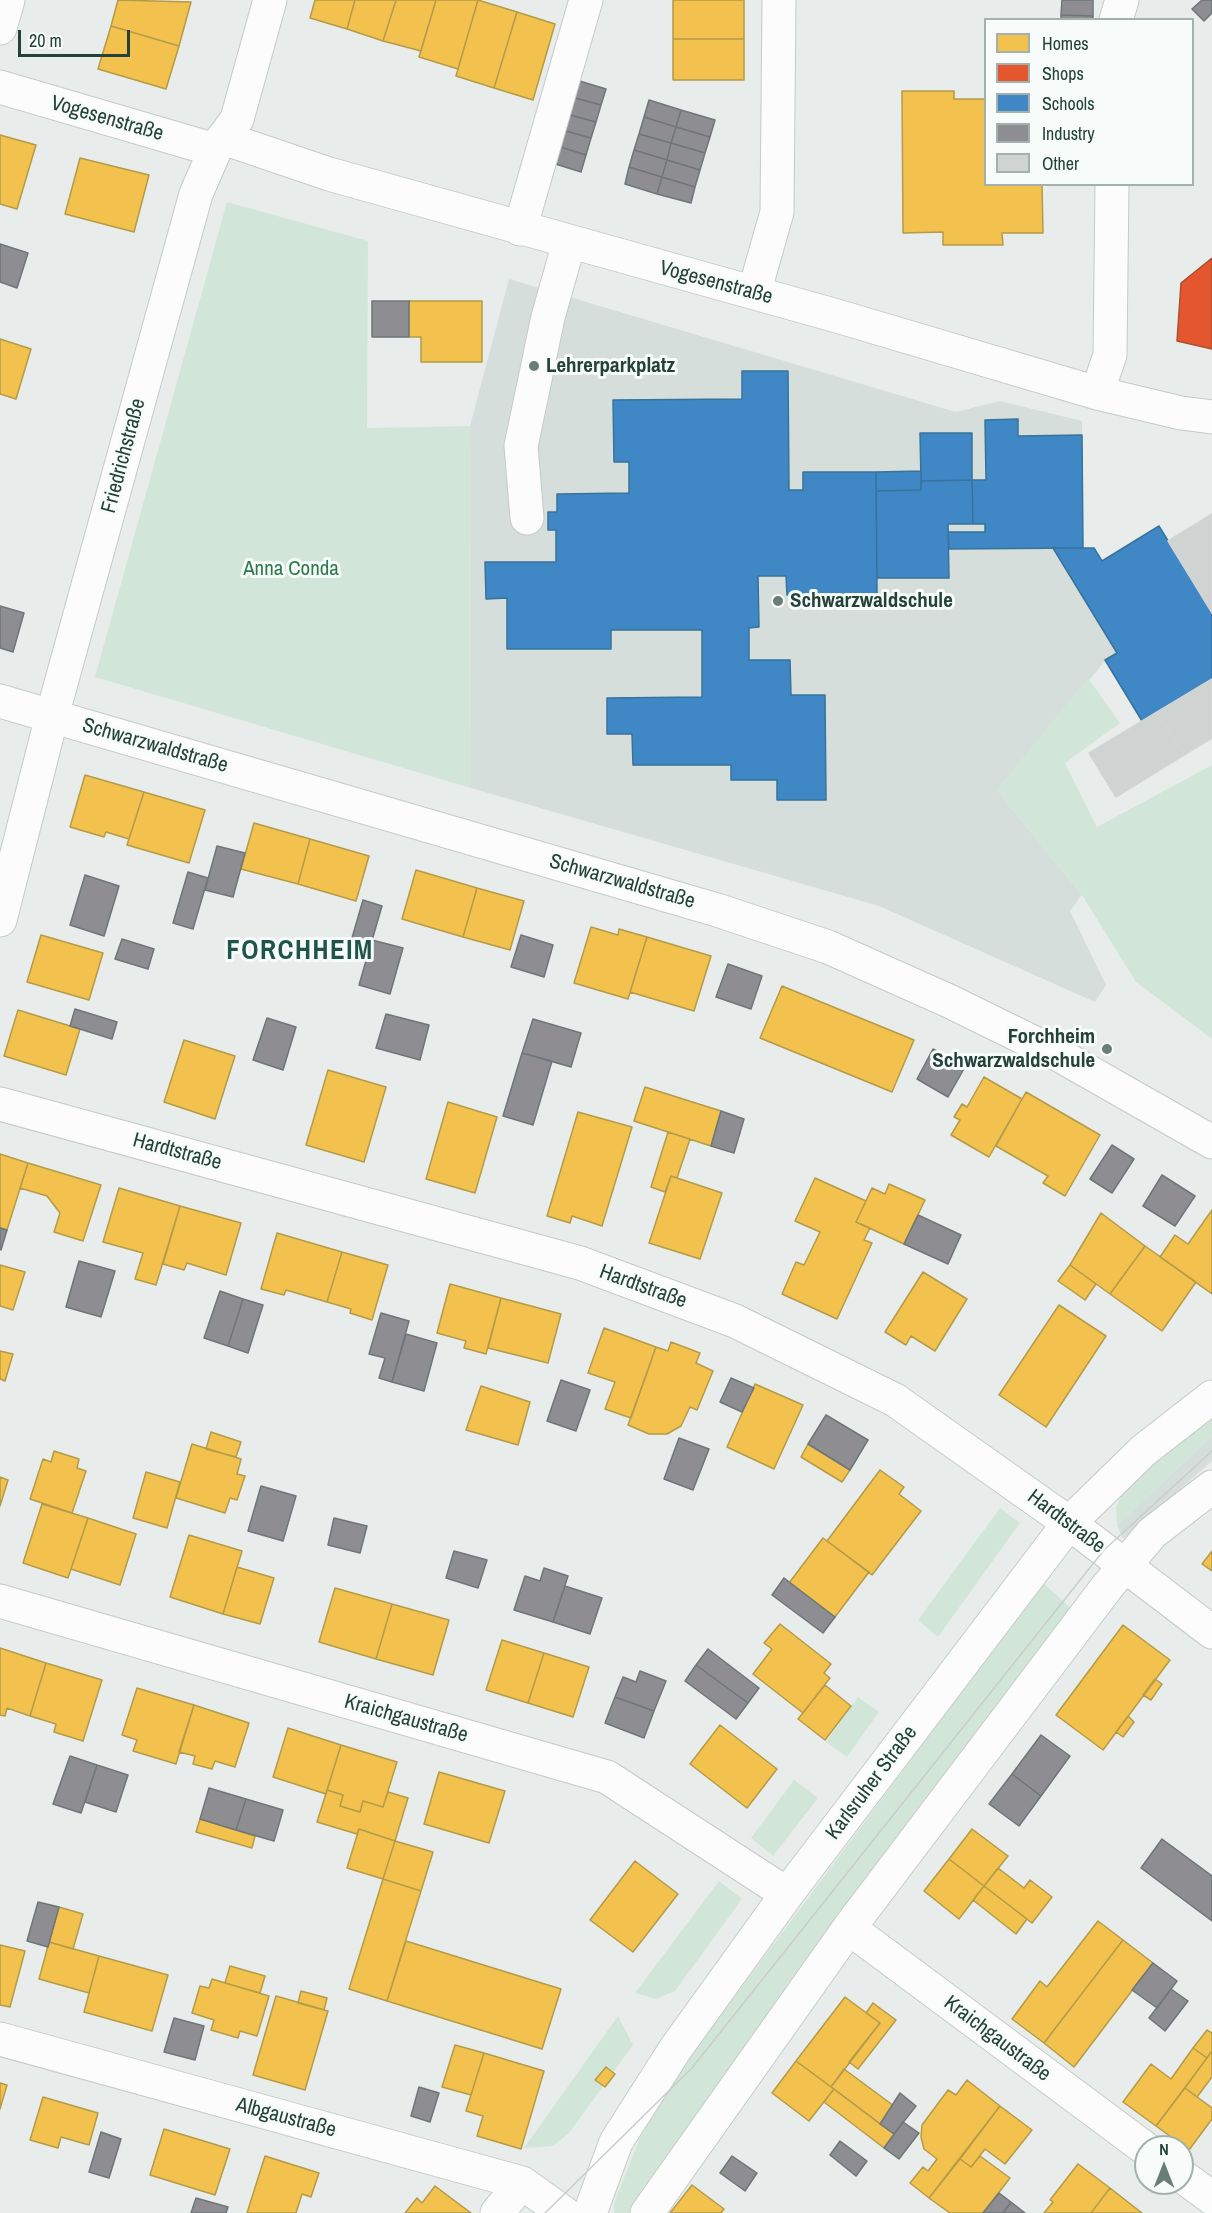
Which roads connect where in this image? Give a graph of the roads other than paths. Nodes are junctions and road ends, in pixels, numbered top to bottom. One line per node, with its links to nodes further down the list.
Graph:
1 (8, 0): 7 (street)
2 (270, 0): 9 (street, Friedrichstraße)
3 (778, 0): 13 (street)
4 (1122, 0): 6 (street)
5 (578, 2): 11 (street)
6 (1117, 18)
7 (0, 28)
8 (0, 87): 9 (street, Vogesenstraße)
9 (219, 144): 11 (street, Vogesenstraße); 18 (street, Friedrichstraße)
10 (1112, 186): 14 (street)
11 (520, 229): 12 (street, Vogesenstraße)
12 (569, 243): 13 (street, Vogesenstraße); 16 (street)
13 (754, 293): 14 (street, Vogesenstraße)
14 (1097, 393): 15 (street, Vogesenstraße)
15 (1212, 417)
16 (527, 518)
17 (0, 701): 18 (street, Schwarzwaldstraße)
18 (52, 716): 19 (street, Friedrichstraße); 21 (street, Schwarzwaldstraße)
19 (0, 920)
20 (0, 1104): 24 (street, Hardtstraße)
21 (1212, 1142)
22 (1212, 1397): 24 (street, Karlsruher Straße)
23 (1212, 1487): 25 (street)
24 (1069, 1523): 25 (street, Hardtstraße); 28 (street, Karlsruher Straße)
25 (1125, 1567): 27 (street, Hardtstraße); 29 (street)
26 (0, 1601): 28 (street, Kraichgaustraße)
27 (1212, 1632)
28 (787, 1894): 37 (street, Karlsruher Straße)
29 (849, 1928): 31 (street, Kraichgaustraße); 38 (street)
30 (0, 2039): 32 (street, Albgaustraße)
31 (1134, 2140)
32 (522, 2183): 35 (street); 36 (street, Albgaustraße)
33 (1194, 2185): 34 (street)
34 (1212, 2198)
35 (497, 2213)
36 (564, 2213)
37 (590, 2213)
38 (647, 2213)

